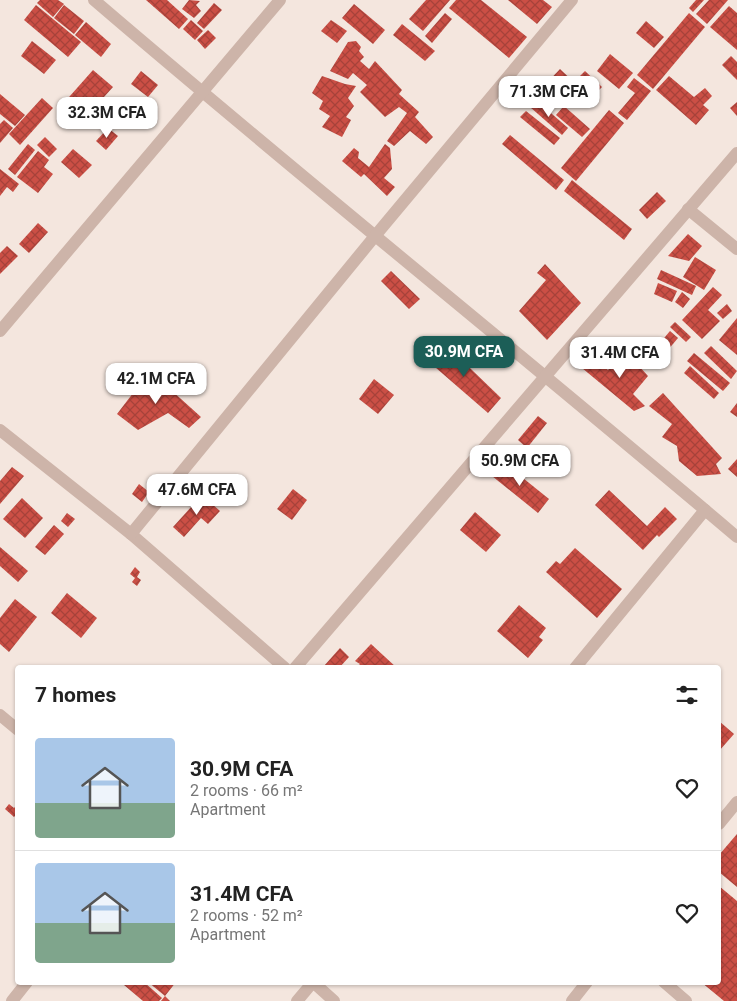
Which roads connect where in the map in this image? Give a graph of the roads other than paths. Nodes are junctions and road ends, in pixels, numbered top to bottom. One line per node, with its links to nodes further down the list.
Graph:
1 (94, 0): 4 (street)
2 (280, 0): 4 (street)
3 (572, 0): 7 (street)
4 (202, 93): 7 (street); 9 (street)
5 (737, 153): 6 (street)
6 (688, 209): 8 (street); 10 (street)
7 (375, 236): 10 (street); 13 (street)
8 (737, 249)
9 (0, 331)
10 (546, 377): 12 (street); 16 (street)
11 (0, 430): 13 (street)
12 (705, 510): 14 (street); 17 (street)
13 (131, 534): 15 (street)
14 (737, 537)
15 (282, 665)
16 (298, 665)
17 (577, 665)
18 (0, 715): 19 (street)
19 (15, 728)
20 (737, 802): 21 (street)
21 (721, 822)
22 (25, 985): 27 (street)
23 (310, 985): 28 (street)
24 (316, 985): 29 (street)
25 (585, 985): 30 (street)
26 (667, 985): 31 (street)
27 (12, 1001)
28 (297, 1001)
29 (334, 1001)
30 (572, 1001)
31 (686, 1001)

